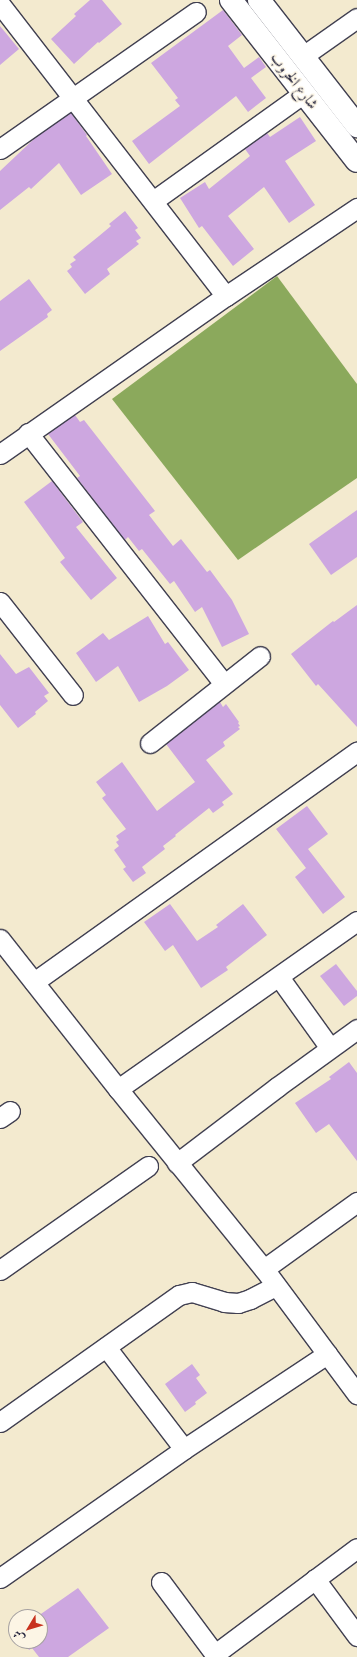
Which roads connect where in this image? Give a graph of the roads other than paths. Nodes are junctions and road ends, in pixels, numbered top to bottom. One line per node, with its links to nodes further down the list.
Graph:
1 (231, 0): 7 (main road, شارع الخروب)
2 (260, 0): 6 (main road, شارع الخروب)
3 (0, 4): 8 (street)
4 (196, 12): 8 (street)
5 (357, 18): 6 (street)
6 (303, 56): 9 (main road, شارع الخروب)
7 (304, 93): 11 (main road, شارع الخروب); 12 (street)
8 (73, 97): 10 (street); 12 (street)
9 (357, 126)
10 (0, 149)
11 (357, 161)
12 (153, 201): 14 (street)
13 (357, 208): 14 (street)
14 (226, 296): 15 (street)
15 (28, 433): 16 (street); 19 (street)
16 (0, 454)
17 (0, 602): 20 (street)
18 (260, 656): 19 (street)
19 (224, 684): 21 (street)
20 (73, 695)
21 (150, 743)
22 (357, 752): 26 (street)
23 (357, 921): 25 (street)
24 (0, 938): 26 (street)
25 (279, 977): 28 (street); 29 (street)
26 (34, 982): 29 (street)
27 (357, 1029): 28 (street)
28 (330, 1048): 30 (street)
29 (118, 1089): 30 (street)
30 (177, 1163): 33 (street)
31 (148, 1166): 34 (street)
32 (357, 1202): 33 (street)
33 (264, 1269): 35 (street)
34 (0, 1270)
35 (276, 1286): 36 (street); 37 (street)
36 (106, 1347): 39 (street); 40 (street)
37 (327, 1354): 38 (street); 40 (street)
38 (357, 1394)
39 (0, 1422)
40 (184, 1449): 42 (street)
41 (357, 1548): 43 (street)
42 (0, 1578)
43 (316, 1579): 45 (street); 46 (street)
44 (160, 1582): 46 (street)
45 (357, 1636)
46 (216, 1656)

